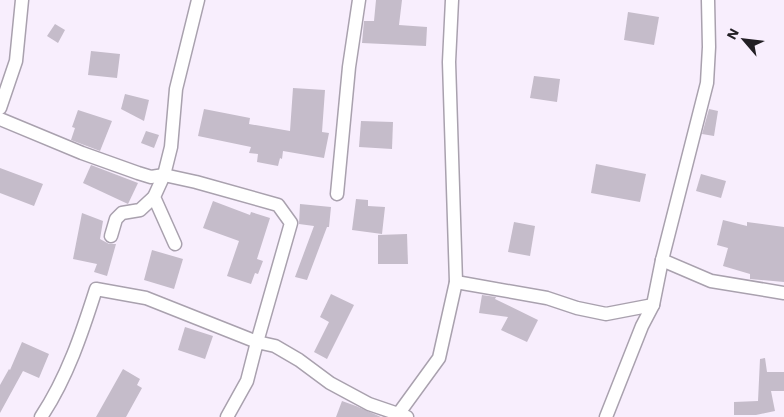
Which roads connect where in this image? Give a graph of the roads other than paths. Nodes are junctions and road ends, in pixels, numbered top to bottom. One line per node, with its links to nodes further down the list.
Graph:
1 (22, 0): 6 (street)
2 (198, 0): 8 (street)
3 (359, 0): 9 (street)
4 (452, 0): 14 (street)
5 (708, 0): 13 (street)
6 (0, 108)
7 (0, 119): 8 (street)
8 (164, 175): 10 (street); 17 (street)
9 (336, 194)
10 (154, 197): 11 (street); 12 (street)
11 (111, 236)
12 (176, 244)
13 (662, 260): 15 (street); 16 (street)
14 (456, 282): 16 (street); 18 (street)
15 (784, 293)
16 (653, 305): 21 (street)
17 (257, 342): 18 (street); 19 (street); 20 (street)
18 (403, 415)
19 (41, 417)
20 (228, 417)
21 (606, 417)

